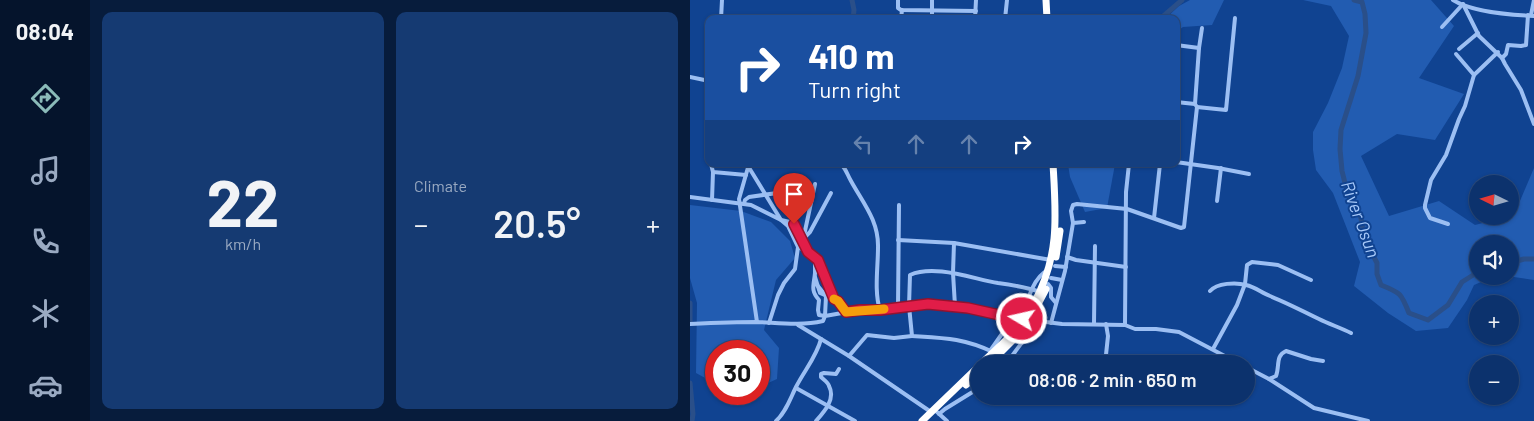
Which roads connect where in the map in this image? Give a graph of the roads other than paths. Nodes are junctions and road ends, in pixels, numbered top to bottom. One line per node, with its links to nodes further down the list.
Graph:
1 (898, 0): 13 (street)
2 (932, 0): 14 (street)
3 (976, 0): 15 (street)
4 (1007, 0): 20 (street)
5 (1042, 0): 21 (highway)
6 (1046, 0): 22 (highway)
7 (1453, 0): 11 (street)
8 (1475, 0): 12 (street)
9 (1534, 0): 23 (street)
10 (721, 1): 16 (street)
11 (1463, 4): 12 (street); 25 (street); 27 (street)
12 (1473, 7): 23 (street)
13 (902, 10): 14 (street); 17 (street)
14 (932, 10): 15 (street); 18 (street)
15 (976, 11): 19 (street)
16 (720, 15)
17 (901, 15)
18 (932, 15)
19 (976, 15)
20 (1005, 15)
21 (1043, 15)
22 (1047, 15)
23 (1531, 15): 33 (street)
24 (1235, 18): 38 (street)
25 (1442, 27)
26 (1202, 28): 29 (street)
27 (1478, 33): 30 (street); 31 (street)
28 (1180, 46): 29 (street)
29 (1199, 48): 38 (street)
30 (1459, 49)
31 (1498, 52): 33 (street); 34 (street)
32 (1456, 54): 34 (street)
33 (1502, 58): 39 (street)
34 (1474, 75): 70 (street)
35 (690, 77): 36 (street)
36 (705, 80)
37 (1180, 103): 38 (street)
38 (1196, 106): 41 (street)
39 (1534, 124)
40 (1180, 163): 41 (street)
41 (1190, 164): 50 (street); 66 (street)
42 (712, 167): 51 (street)
43 (748, 167): 53 (street)
44 (749, 167): 57 (street)
45 (844, 167): 106 (street)
46 (1053, 167): 85 (highway)
47 (1057, 167): 76 (highway)
48 (1128, 167): 65 (street)
49 (1160, 167): 66 (street)
50 (1221, 168): 52 (street); 61 (street)
51 (714, 172): 53 (street); 55 (street)
52 (1249, 174)
53 (746, 175): 62 (street)
54 (815, 184): 64 (street)
55 (712, 193): 59 (street); 60 (street)
56 (831, 193): 73 (street)
57 (766, 195): 62 (street); 64 (street); 67 (street)
58 (690, 197): 59 (street)
59 (706, 199): 60 (street)
60 (712, 200): 62 (street)
61 (1217, 201)
62 (742, 204): 67 (street); 111 (street)
63 (899, 205): 74 (street)
64 (810, 206): 73 (street)
65 (1127, 209): 66 (street); 69 (street); 86 (street)
66 (1154, 218)
67 (781, 220): 71 (street); 75 (street)
68 (1084, 222): 69 (street)
69 (1073, 223): 72 (street)
70 (1448, 224)
71 (798, 234): 73 (street); 75 (street)
72 (1071, 239): 76 (street); 82 (street)
73 (803, 240): 79 (street); 80 (street)
74 (898, 240): 77 (street); 105 (street)
75 (795, 241): 79 (street)
76 (1059, 242): 85 (highway)
77 (954, 243): 85 (street); 88 (street)
78 (1095, 246): 84 (street)
79 (798, 247): 80 (street); 113 (street)
80 (808, 252): 81 (street)
81 (815, 257): 89 (street); 100 (street)
82 (1067, 257): 83 (street); 87 (street)
83 (1076, 260): 84 (street); 87 (street)
84 (1095, 263): 86 (street); 117 (street)
85 (1052, 265): 87 (street); 92 (highway); 95 (street); 98 (highway)
86 (1126, 267): 120 (street)
87 (1065, 269): 90 (street)
88 (953, 273): 95 (street); 103 (street); 104 (street)
89 (815, 275): 94 (street); 101 (street)
90 (1062, 280): 92 (street); 102 (street)
91 (1311, 280): 93 (street)
92 (1050, 281): 98 (highway)
93 (1245, 284): 96 (street); 121 (street); 125 (street)
94 (817, 285): 97 (street); 99 (street)
95 (1032, 289): 98 (street); 110 (street)
96 (1210, 292)
97 (820, 293): 99 (street); 101 (street)
98 (1045, 294): 102 (street); 110 (highway)
99 (826, 296): 100 (street); 108 (street)
100 (834, 299): 107 (street)
101 (819, 300): 108 (street)
102 (1056, 303): 115 (street)
103 (909, 306): 104 (street); 105 (street); 123 (street)
104 (955, 306): 109 (street)
105 (898, 307): 106 (street)
106 (880, 310): 107 (street)
107 (846, 312): 108 (street)
108 (825, 316): 114 (street)
109 (1013, 318): 110 (street); 126 (street)
110 (1025, 319): 112 (street); 126 (highway); 128 (highway)
111 (757, 322): 113 (street); 116 (street)
112 (1042, 322): 115 (street); 129 (street)
113 (769, 323): 119 (street)
114 (812, 323): 119 (street); 122 (street)
115 (1051, 323): 117 (street)
116 (692, 324)
117 (1094, 324): 118 (street)
118 (1106, 324): 120 (street); 130 (street)
119 (798, 325): 122 (street)
120 (1125, 325): 125 (street)
121 (1351, 333)
122 (815, 334): 124 (street)
123 (912, 336): 126 (street); 132 (street)
124 (822, 338): 132 (street); 139 (street)
125 (1212, 349): 131 (street)
126 (991, 352): 127 (highway)
127 (988, 355)
128 (999, 355)
129 (1012, 355)
130 (1106, 355)
131 (1223, 355)
132 (849, 356): 142 (street)
133 (1323, 361): 137 (street)
134 (839, 370): 141 (street)
135 (1255, 372): 137 (street)
136 (970, 376): 142 (highway)
137 (1270, 379): 150 (street)
138 (970, 381): 142 (highway)
139 (796, 388): 141 (street); 143 (street)
140 (970, 394): 142 (street)
141 (828, 407): 145 (street); 146 (street)
142 (936, 413): 147 (highway); 148 (highway); 149 (street)
143 (778, 420): 144 (street)
144 (784, 421)
145 (816, 421)
146 (855, 421)
147 (922, 421)
148 (928, 421)
149 (947, 421)
150 (1368, 421)

